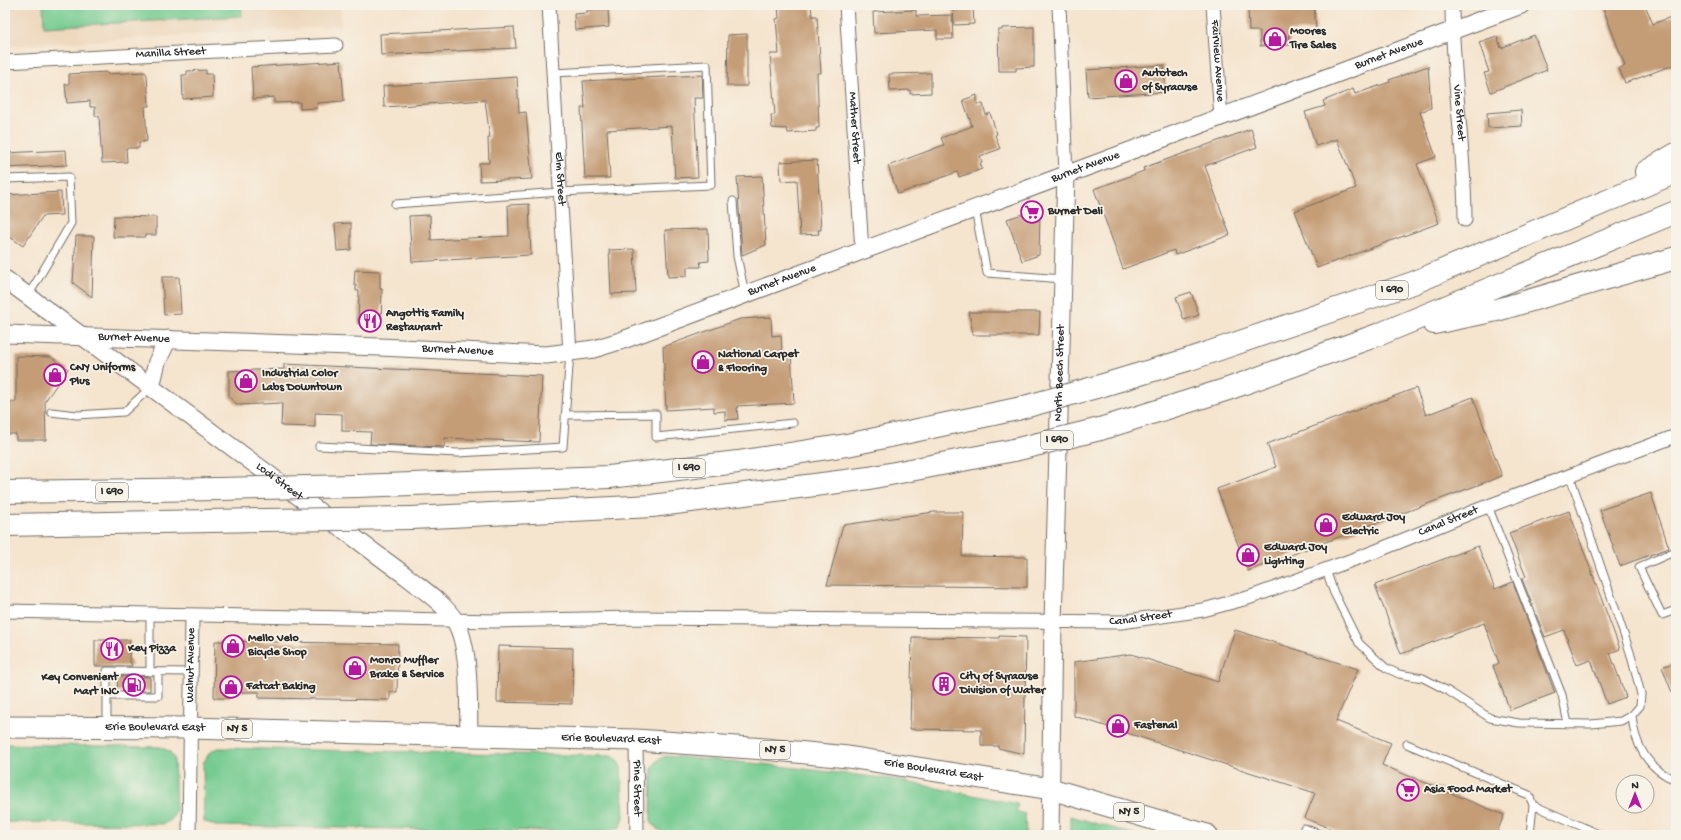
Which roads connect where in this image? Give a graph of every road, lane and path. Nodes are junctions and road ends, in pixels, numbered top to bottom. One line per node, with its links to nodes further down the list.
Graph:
1 (549, 5): 10 (street, Elm Street)
2 (846, 5): 23 (street, Mather Street)
3 (1059, 5): 14 (street, North Beech Street)
4 (1212, 5): 11 (street, Fairview Avenue)
5 (1452, 5): 7 (street, Vine Street)
6 (1521, 5): 7 (street, Burnet Avenue)
7 (1452, 31): 11 (street, Burnet Avenue); 22 (street, Vine Street)
8 (336, 45): 9 (street, Manilla Street)
9 (5, 62)
10 (553, 73): 16 (street, Elm Street); 16 (lane)
11 (1221, 118): 14 (street, Burnet Avenue)
12 (1676, 154): 21 (highway)
13 (1676, 172): 21 (highway, I 690)
14 (1066, 175): 19 (street, Burnet Avenue); 25 (street, North Beech Street)
15 (5, 179): 28 (lane)
16 (560, 192): 18 (lane); 33 (street, Elm Street)
17 (733, 201): 27 (lane)
18 (395, 204)
19 (975, 209): 23 (street, Burnet Avenue); 25 (lane)
20 (1676, 212): 30 (highway, I 690)
21 (1572, 214): 41 (highway, I 690, bridge)
22 (1465, 220)
23 (862, 251): 27 (street, Burnet Avenue)
24 (1676, 258): 30 (highway)
25 (1063, 278): 53 (street, North Beech Street)
26 (5, 279): 28 (street, Lodi Street)
27 (745, 294): 33 (street, Burnet Avenue)
28 (28, 296): 31 (street, Lodi Street)
29 (5, 334): 31 (street, Burnet Avenue)
30 (1380, 334): 44 (highway, I 690, bridge)
31 (83, 336): 32 (street, Burnet Avenue); 34 (street, Lodi Street)
32 (168, 339): 33 (street, Burnet Avenue); 34 (street)
33 (570, 353): 36 (lane)
34 (151, 387): 35 (lane); 52 (street, Lodi Street)
35 (52, 412)
36 (565, 415): 37 (lane); 39 (lane)
37 (792, 423)
38 (1676, 436): 40 (street, Canal Street)
39 (319, 446)
40 (1570, 476): 42 (street, Canal Street); 58 (lane)
41 (5, 492)
42 (1488, 506): 47 (street, Canal Street); 59 (lane)
43 (5, 525): 44 (highway, I 690)
44 (50, 525): 45 (highway)
45 (5, 537)
46 (1676, 551): 48 (lane)
47 (1326, 570): 53 (street, Canal Street); 59 (lane)
48 (1676, 610)
49 (5, 611): 50 (street, Canal Street)
50 (150, 615): 51 (street, Canal Street); 54 (lane)
51 (192, 616): 52 (street, Canal Street); 56 (street, Walnut Avenue)
52 (455, 620): 53 (street, Canal Street); 63 (street, Lodi Street)
53 (1054, 622): 67 (street, North Beech Street)
54 (150, 672): 55 (lane); 57 (lane)
55 (158, 672): 56 (lane); 57 (lane)
56 (191, 672): 62 (street, Walnut Avenue)
57 (107, 696): 61 (lane)
58 (1632, 715): 59 (lane); 66 (lane)
59 (1568, 724)
60 (5, 727): 61 (main road, Erie Boulevard East / NY 5)
61 (107, 728): 62 (main road, Erie Boulevard East / NY 5)
62 (190, 728): 63 (main road, Erie Boulevard East / NY 5); 70 (street, Walnut Avenue)
63 (469, 736): 64 (main road, Erie Boulevard East / NY 5)
64 (636, 740): 67 (main road, Erie Boulevard East / NY 5); 71 (street, Pine Street)
65 (1407, 744): 68 (lane)
66 (1676, 780)
67 (1051, 789): 72 (street, North Beech Street); 73 (main road, Erie Boulevard East / NY 5)
68 (1533, 806): 75 (lane); 76 (lane)
69 (1304, 828): 74 (lane)
70 (189, 835)
71 (637, 835)
72 (1050, 835)
73 (1207, 835)
74 (1322, 835)
75 (1530, 835)
76 (1601, 835)

